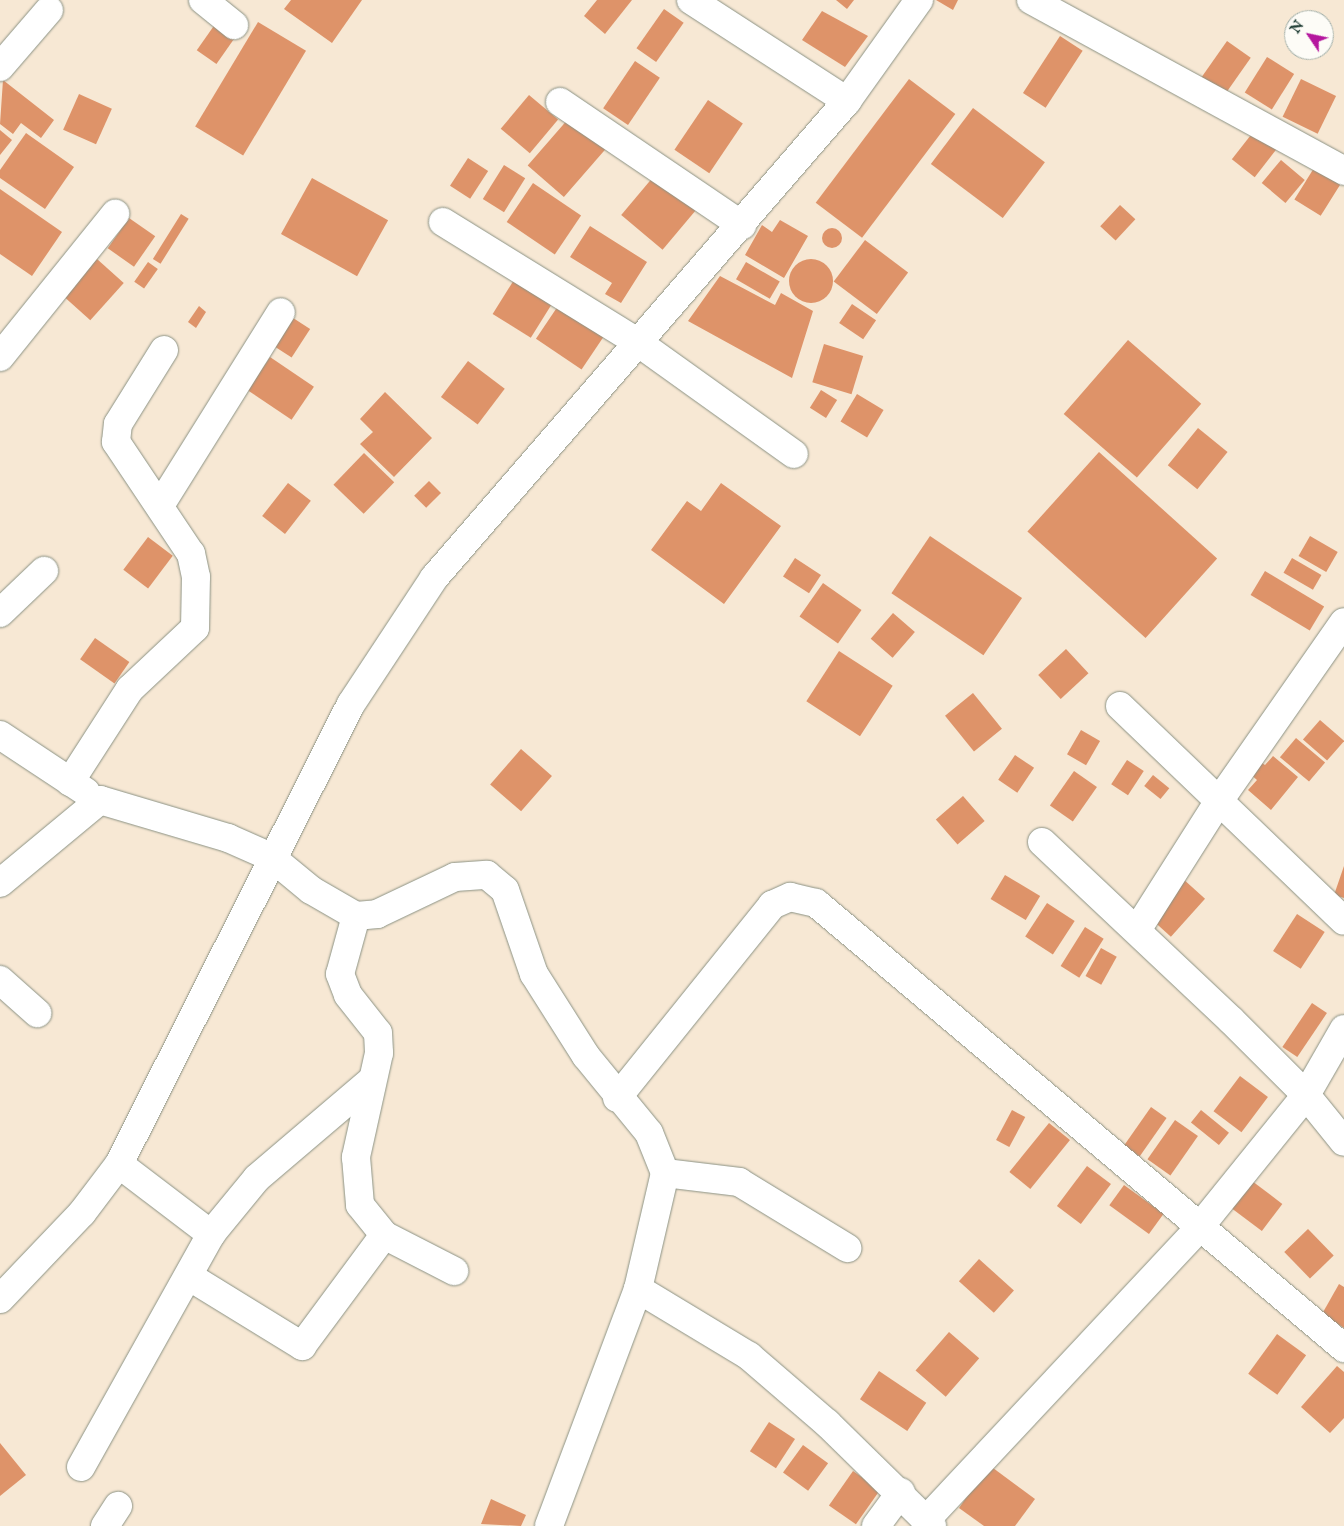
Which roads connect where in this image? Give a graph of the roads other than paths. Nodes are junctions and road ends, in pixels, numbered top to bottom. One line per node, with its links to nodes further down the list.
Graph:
1 (203, 0): 6 (street)
2 (691, 0): 8 (street)
3 (920, 0): 8 (street)
4 (1031, 0): 10 (street)
5 (49, 10): 7 (street)
6 (234, 25)
7 (0, 66)
8 (847, 101): 13 (street)
9 (560, 102): 13 (street)
10 (1344, 171)
11 (115, 214): 17 (street)
12 (443, 222): 15 (street)
13 (742, 225): 15 (street)
14 (281, 312): 19 (street)
15 (636, 341): 18 (street); 29 (street)
16 (164, 350): 19 (street)
17 (0, 357)
18 (794, 454)
19 (161, 504): 25 (street)
20 (44, 571): 21 (street)
21 (0, 613)
22 (1344, 622): 27 (street)
23 (1120, 706): 27 (street)
24 (0, 735): 25 (street)
25 (70, 782): 26 (street)
26 (100, 800): 29 (street); 30 (street)
27 (1219, 801): 32 (street); 33 (street)
28 (1042, 842): 33 (street)
29 (271, 857): 31 (street); 41 (street)
30 (0, 883)
31 (356, 916): 37 (street); 38 (street)
32 (1344, 921)
33 (1137, 930): 39 (street)
34 (0, 980): 35 (street)
35 (37, 1013)
36 (1344, 1029): 39 (street)
37 (371, 1081): 44 (street); 45 (street)
38 (612, 1091): 42 (street); 43 (street)
39 (1306, 1095): 40 (street); 43 (street)
40 (1344, 1142)
41 (119, 1164): 44 (street); 50 (street)
42 (665, 1173): 46 (street); 49 (street)
43 (1198, 1230): 51 (street); 55 (street)
44 (211, 1234): 48 (street)
45 (384, 1236): 47 (street); 48 (street)
46 (847, 1248)
47 (454, 1270)
48 (190, 1277): 52 (street)
49 (638, 1289): 53 (street); 54 (street)
50 (0, 1299)
51 (1344, 1348)
52 (81, 1467)
53 (901, 1492): 55 (street); 56 (street)
54 (553, 1524)
55 (928, 1524)
56 (876, 1526)

